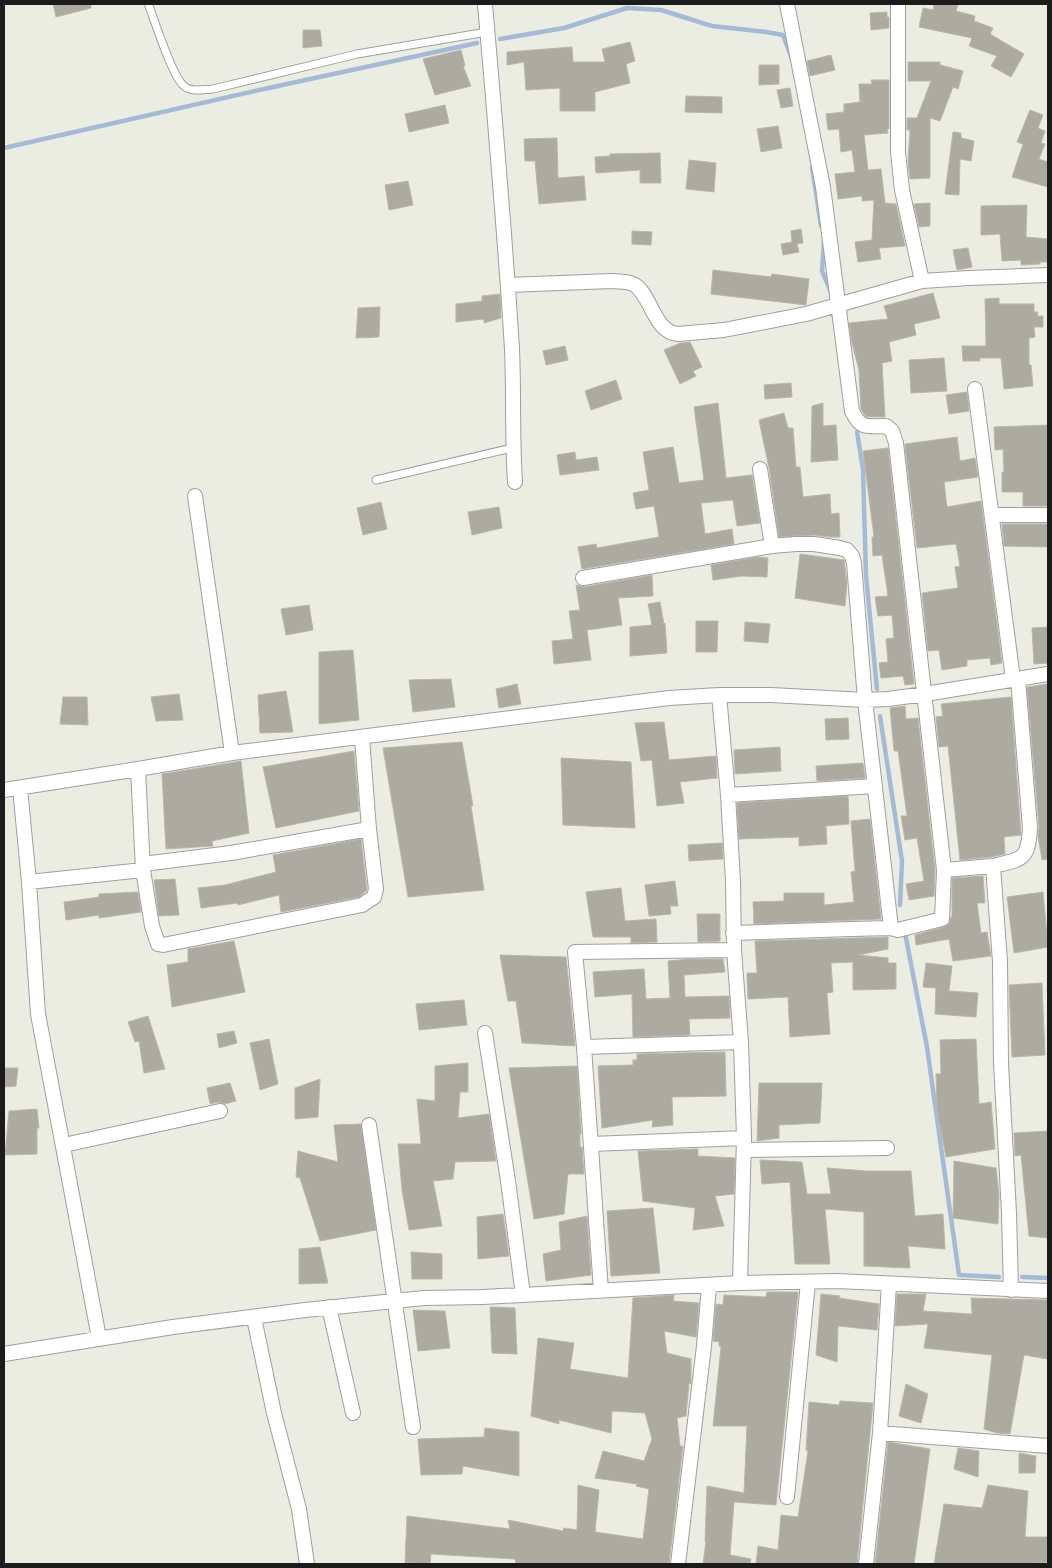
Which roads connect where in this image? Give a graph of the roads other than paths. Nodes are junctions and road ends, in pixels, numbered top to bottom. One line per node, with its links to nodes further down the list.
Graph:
1 (485, 4): 5 (street)
2 (787, 4): 9 (street)
3 (898, 4): 7 (street)
4 (149, 6): 5 (lane)
5 (487, 32): 8 (street)
6 (1048, 275): 7 (street)
7 (922, 281): 9 (street)
8 (508, 285): 9 (street); 11 (street)
9 (835, 307): 22 (street)
10 (975, 389): 16 (street)
11 (512, 448): 13 (lane); 14 (street)
12 (760, 469): 18 (street)
13 (376, 480)
14 (515, 482)
15 (195, 496): 26 (street)
16 (992, 515): 17 (street); 21 (street)
17 (1048, 515)
18 (772, 546): 19 (street); 24 (street)
19 (583, 578)
20 (1048, 674): 21 (street)
21 (1016, 679): 22 (street); 33 (street)
22 (925, 694): 24 (street); 35 (street)
23 (719, 695): 24 (street); 25 (street); 31 (street)
24 (865, 700): 28 (street)
25 (362, 738): 26 (street); 32 (street)
26 (232, 753): 27 (street)
27 (138, 769): 29 (street); 34 (street)
28 (875, 786): 31 (street); 37 (street)
29 (20, 788): 30 (street); 36 (street)
30 (4, 790)
31 (728, 795): 38 (street)
32 (369, 829): 34 (street); 34 (street)
33 (993, 866): 35 (street); 53 (street)
34 (143, 867): 36 (street)
35 (944, 870): 37 (street)
36 (29, 882): 47 (street)
37 (891, 928): 38 (street)
38 (733, 933): 39 (street)
39 (734, 950): 41 (street); 42 (street)
40 (484, 1033): 56 (street)
41 (741, 1042): 42 (street); 46 (street)
42 (584, 1047): 45 (street)
43 (220, 1111): 47 (street)
44 (369, 1125): 57 (street)
45 (591, 1144): 46 (street); 54 (street)
46 (744, 1144): 48 (street); 50 (street)
47 (64, 1145): 60 (street)
48 (887, 1148)
49 (808, 1282): 50 (street); 51 (street); 66 (street)
50 (740, 1283): 52 (street)
51 (889, 1284): 53 (street); 64 (street)
52 (709, 1286): 54 (street); 68 (street)
53 (1011, 1290): 55 (street)
54 (601, 1291): 56 (street)
55 (1048, 1291)
56 (523, 1295): 57 (street)
57 (394, 1301): 58 (street); 63 (street)
58 (330, 1308): 59 (street); 62 (street)
59 (254, 1318): 60 (street); 67 (street)
60 (99, 1338): 61 (street)
61 (4, 1354)
62 (353, 1413)
63 (413, 1427)
64 (880, 1433): 65 (street); 69 (street)
65 (1048, 1446)
66 (787, 1496)
67 (307, 1564)
68 (678, 1564)
69 (866, 1564)

